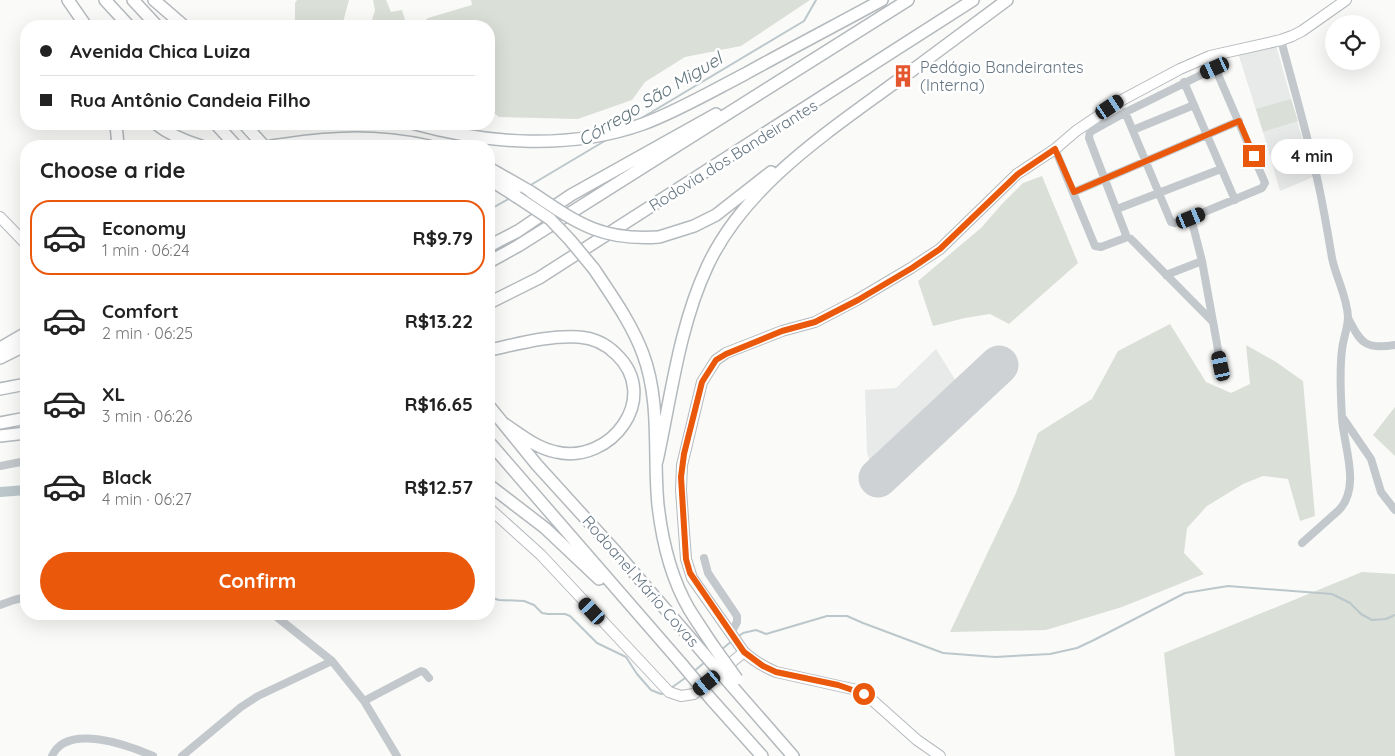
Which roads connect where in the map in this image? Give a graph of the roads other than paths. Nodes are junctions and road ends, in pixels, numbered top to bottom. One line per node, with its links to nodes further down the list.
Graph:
1 (68, 0): 10 (highway)
2 (105, 0): 11 (highway)
3 (133, 0): 12 (highway)
4 (154, 0): 13 (highway)
5 (882, 0): 27 (highway)
6 (908, 0): 18 (highway)
7 (973, 0): 54 (highway, Rodovia dos Bandeirantes)
8 (1007, 0): 17 (highway)
9 (1346, 0): 14 (main road)
10 (81, 20)
11 (123, 20)
12 (151, 20)
13 (177, 20)
14 (1280, 40): 15 (main road); 55 (street)
15 (1210, 56): 16 (street); 35 (main road)
16 (1215, 68): 20 (street); 23 (street)
17 (910, 72)
18 (790, 75): 50 (highway); 51 (highway)
19 (898, 81): 37 (highway)
20 (1184, 82): 21 (street); 22 (street)
21 (1194, 105): 28 (street); 29 (street)
22 (1124, 112): 28 (street); 40 (street)
23 (1239, 121): 29 (street); 44 (street)
24 (165, 130): 30 (highway)
25 (221, 130): 31 (highway)
26 (250, 130): 32 (highway)
27 (446, 130)
28 (1133, 130): 36 (street)
29 (1206, 136): 36 (street); 38 (street)
30 (184, 140)
31 (230, 140)
32 (259, 140)
33 (308, 140): 34 (highway)
34 (392, 140)
35 (1055, 149): 42 (street); 85 (main road)
36 (1144, 161): 40 (street); 43 (street)
37 (789, 164): 39 (highway, bridge); 74 (highway)
38 (1220, 168): 43 (street); 44 (street)
39 (495, 171)
40 (1105, 178): 42 (street); 45 (street)
41 (495, 184): 74 (highway, bridge)
42 (1074, 192): 45 (street)
43 (1159, 192): 45 (street); 47 (street)
44 (1235, 200): 47 (street)
45 (1117, 209)
46 (0, 217): 48 (main road)
47 (1191, 218): 52 (street)
48 (20, 238)
49 (1131, 239): 53 (street)
50 (495, 243)
51 (495, 259)
52 (1202, 261): 53 (street); 56 (street)
53 (1166, 275): 56 (street)
54 (495, 300)
55 (1348, 318): 58 (street); 67 (street)
56 (1212, 321): 63 (street)
57 (20, 336): 59 (highway)
58 (1395, 345)
59 (0, 348)
60 (20, 348): 62 (highway)
61 (495, 349): 70 (highway)
62 (0, 358)
63 (1221, 366)
64 (20, 385): 65 (highway)
65 (0, 389)
66 (495, 413): 70 (highway, Rodoanel Mário Covas)
67 (1342, 416): 78 (street); 80 (street)
68 (20, 419): 69 (highway)
69 (0, 423)
70 (503, 423): 86 (highway, Rodoanel Mário Covas)
71 (20, 434): 72 (highway)
72 (0, 436)
73 (495, 449): 88 (highway, Rodoanel Mário Covas)
74 (657, 461): 86 (highway)
75 (20, 462): 76 (street)
76 (0, 466)
77 (495, 489): 88 (highway)
78 (1395, 510)
79 (495, 513): 87 (main road)
80 (1302, 542)
81 (704, 558): 85 (street)
82 (20, 598): 83 (street)
83 (0, 606)
84 (281, 620): 89 (street)
85 (731, 633): 87 (main road)
86 (710, 651): 97 (highway, Rodoanel Mário Covas, bridge)
87 (744, 652): 98 (main road)
88 (678, 659): 96 (highway, Rodoanel Mário Covas, bridge)
89 (332, 661): 91 (street); 94 (street)
90 (429, 678): 91 (street)
91 (364, 701): 95 (street)
92 (52, 756): 93 (street)
93 (153, 756)
94 (182, 756)
95 (397, 756)
96 (762, 756)
97 (793, 756)
98 (940, 756)

